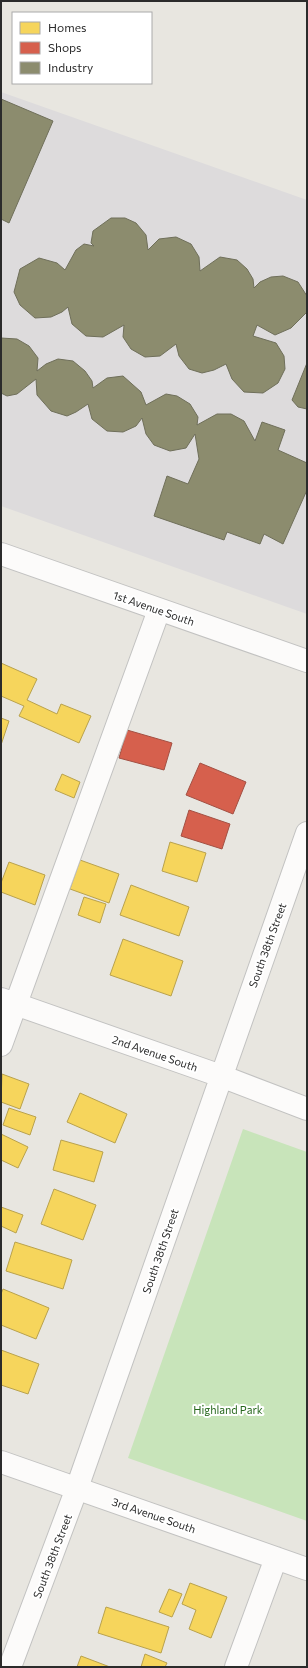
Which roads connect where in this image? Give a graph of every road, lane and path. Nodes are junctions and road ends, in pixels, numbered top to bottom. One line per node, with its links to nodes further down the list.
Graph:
1 (1, 554): 2 (street, 1st Avenue South)
2 (159, 610): 3 (street, 1st Avenue South); 5 (street)
3 (307, 661)
4 (307, 833): 7 (street, South 38th Street)
5 (8, 1002): 6 (street); 7 (street, 2nd Avenue South)
6 (1, 1045)
7 (221, 1076): 8 (street, 2nd Avenue South); 10 (street, South 38th Street)
8 (307, 1109)
9 (1, 1462): 10 (street, 3rd Avenue South)
10 (77, 1488): 11 (street, 3rd Avenue South); 13 (street, South 38th Street)
11 (276, 1558): 12 (street, 3rd Avenue South); 14 (street)
12 (307, 1569)
13 (10, 1667)
14 (236, 1667)

